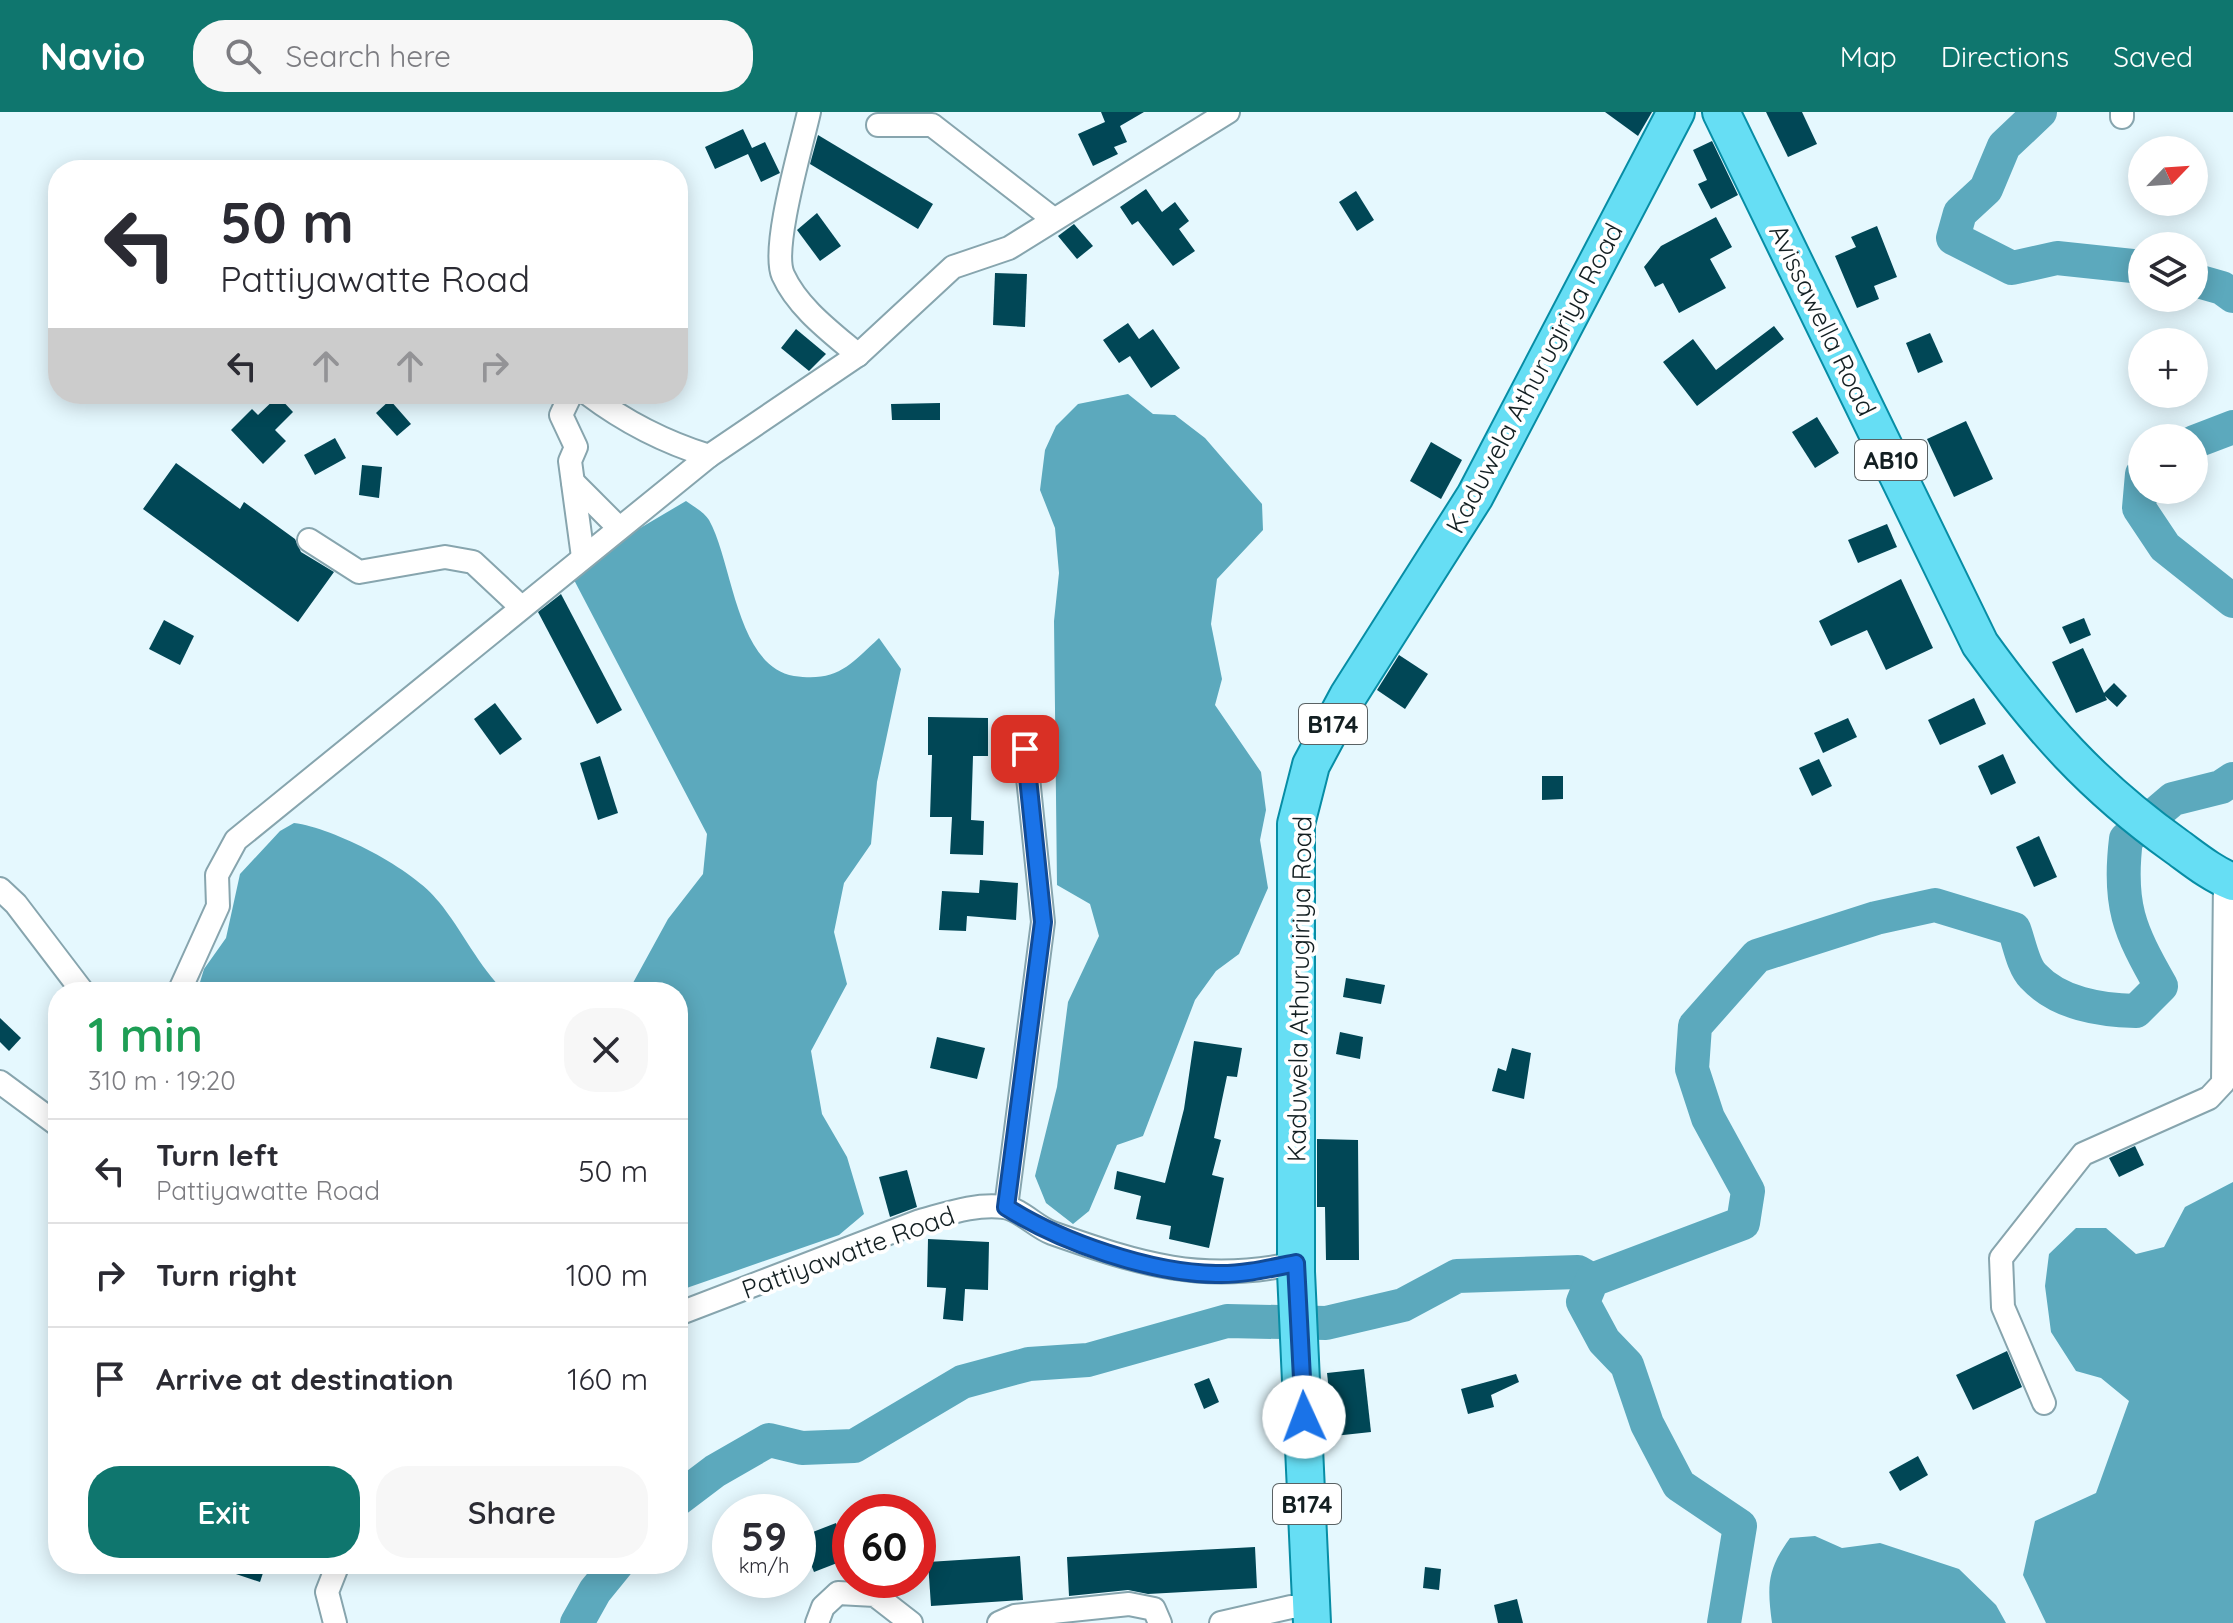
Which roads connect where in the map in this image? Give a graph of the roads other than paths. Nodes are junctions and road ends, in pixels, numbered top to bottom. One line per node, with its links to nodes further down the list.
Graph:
1 (809, 112): 7 (street)
2 (1228, 112): 6 (street)
3 (1676, 112): 24 (main road, Kaduwela Athurugiriya Road / B174)
4 (1721, 112): 17 (main road, Avissawella Road / AB10)
5 (878, 125): 6 (street)
6 (1052, 218): 7 (street)
7 (858, 355): 10 (street)
8 (566, 404): 11 (street)
9 (601, 404): 10 (street)
10 (709, 456): 12 (street)
11 (573, 482): 12 (street); 14 (street)
12 (619, 528): 14 (street)
13 (309, 540): 15 (street)
14 (583, 557): 15 (street)
15 (521, 607): 20 (street)
16 (1025, 749): 23 (street)
17 (2229, 881): 26 (street)
18 (0, 889): 19 (street)
19 (75, 982)
20 (184, 982)
21 (0, 1082): 22 (street)
22 (48, 1118)
23 (1006, 1207): 24 (street); 25 (street, Pattiyawatte Road)
24 (1296, 1268): 28 (main road, Kaduwela Athurugiriya Road / B174)
25 (688, 1310)
26 (2044, 1403)
27 (334, 1574): 29 (street)
28 (1311, 1615): 34 (street)
29 (335, 1623)
30 (817, 1623): 31 (street)
31 (911, 1623)
32 (999, 1623): 33 (street)
33 (1160, 1623)
34 (1221, 1623)

